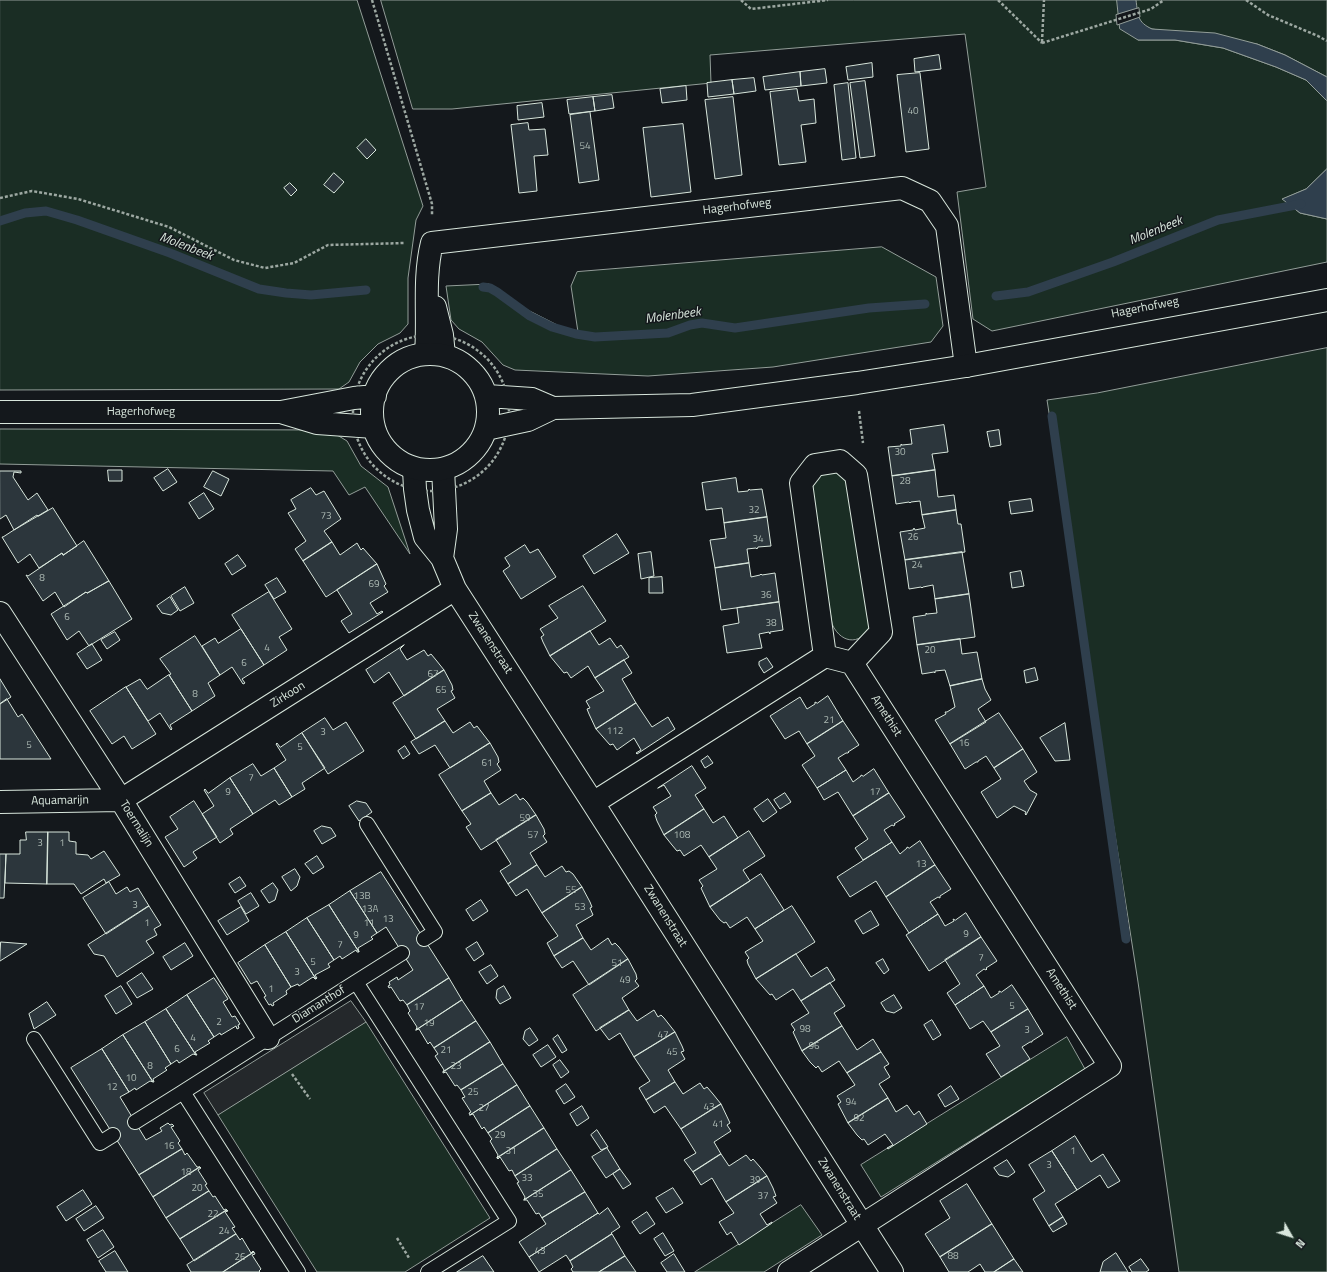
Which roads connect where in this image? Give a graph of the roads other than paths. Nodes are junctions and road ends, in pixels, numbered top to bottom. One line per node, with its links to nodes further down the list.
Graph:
1 (1327, 300): 3 (street, Hagerhofweg)
2 (428, 345): 3 (street, Hagerhofweg); 4 (street); 5 (street)
3 (966, 366): 6 (street, Hagerhofweg)
4 (497, 396): 6 (street, Hagerhofweg); 10 (street)
5 (364, 397): 8 (street, Hagerhofweg); 9 (street)
6 (553, 408): 10 (street, Hagerhofweg)
7 (0, 412): 8 (street, Hagerhofweg)
8 (281, 412): 9 (street, Hagerhofweg)
9 (364, 426): 12 (street)
10 (497, 427): 11 (street)
11 (443, 469): 12 (street); 13 (street, Zwanenstraat)
12 (414, 479): 13 (street, Zwanenstraat)
13 (442, 558): 14 (street, Zwanenstraat)
14 (455, 590): 18 (street, Zirkoon); 20 (street, Zwanenstraat)
15 (0, 613): 18 (street, Toermalijn)
16 (825, 656): 17 (street); 17 (street); 20 (street)
17 (852, 663): 30 (street, Amethist)
18 (121, 800): 19 (street, Aquamarijn); 25 (street, Toermalijn)
19 (0, 802)
20 (593, 803): 30 (street, Zwanenstraat)
21 (367, 824): 22 (lane)
22 (424, 939)
23 (402, 953): 24 (lane)
24 (356, 982): 25 (lane, Diamanthof); 32 (lane, Diamanthof)
25 (268, 1038): 27 (lane, Diamanthof)
26 (34, 1039): 29 (lane)
27 (183, 1092): 28 (lane, Diamanthof); 31 (lane)
28 (135, 1122)
29 (114, 1135)
30 (861, 1225): 33 (street); 34 (street, Zwanenstraat)
31 (298, 1272)
32 (428, 1272)
33 (789, 1272)
34 (892, 1272)

